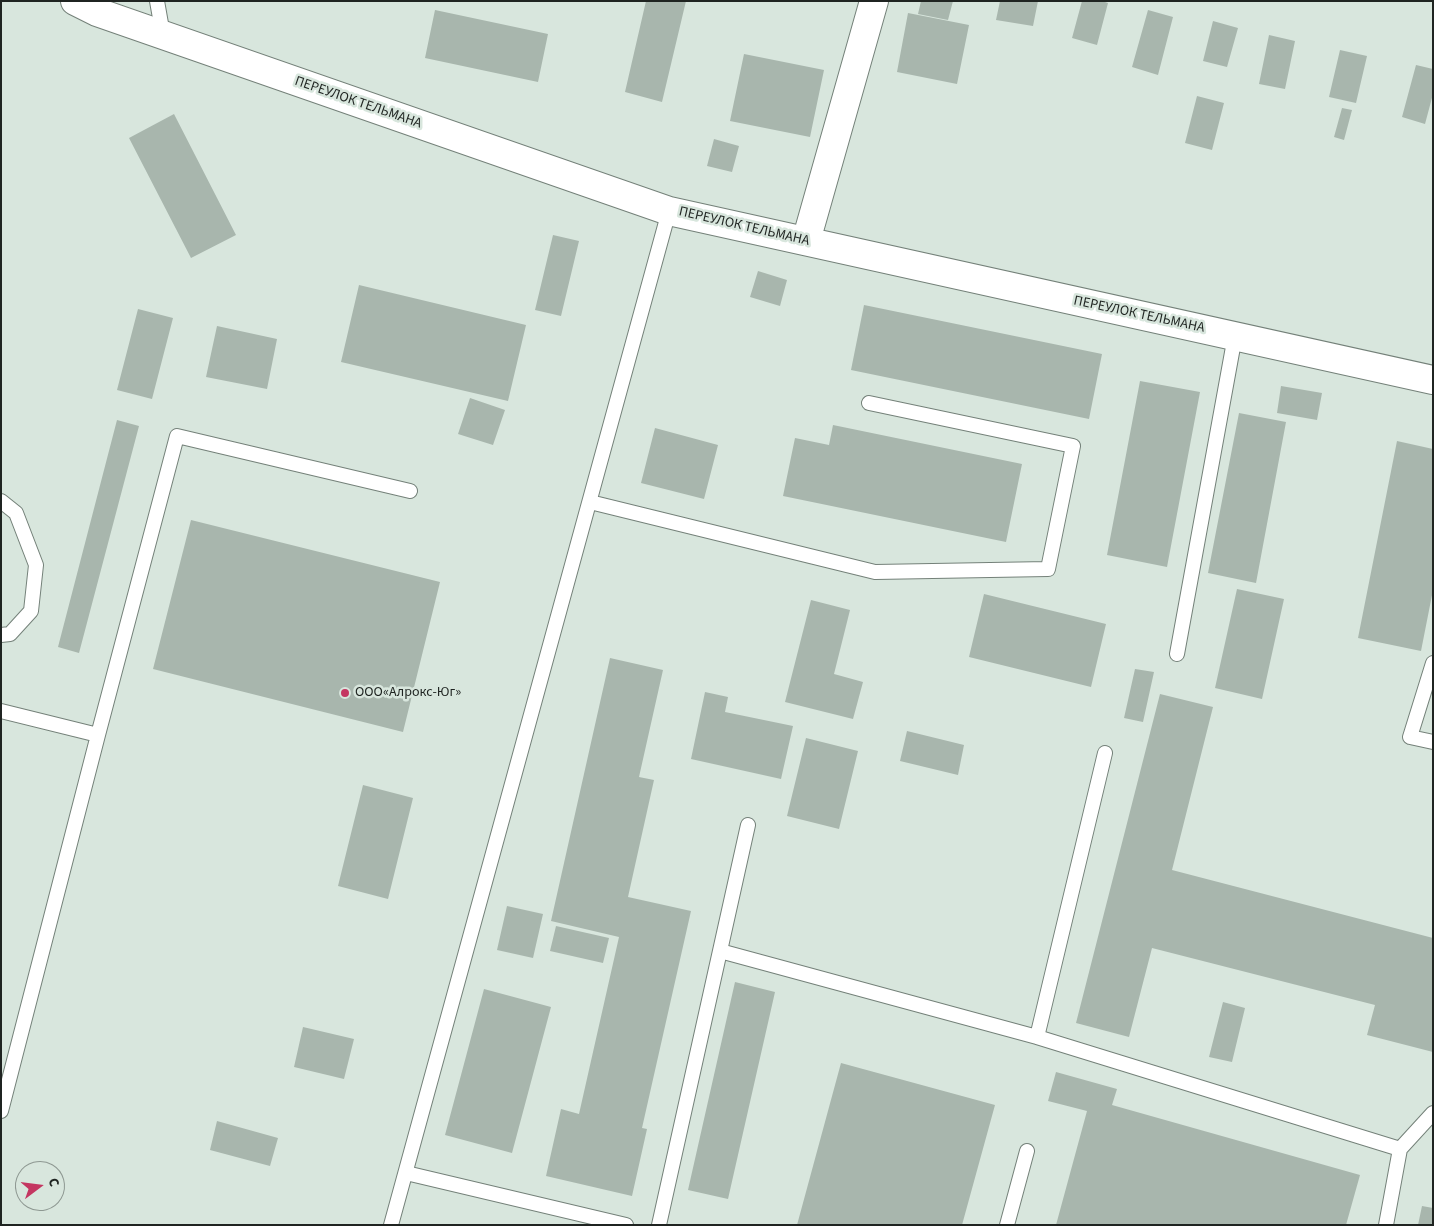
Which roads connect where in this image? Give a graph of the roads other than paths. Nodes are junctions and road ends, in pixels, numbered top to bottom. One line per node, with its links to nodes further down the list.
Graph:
1 (157, 1): 4 (lane)
2 (874, 1): 6 (street)
3 (90, 5): 4 (street, ПЕРЕУЛОК ТЕЛЬМАНА)
4 (163, 35): 5 (street, ПЕРЕУЛОК ТЕЛЬМАНА)
5 (670, 210): 6 (street, ПЕРЕУЛОК ТЕЛЬМАНА); 12 (lane)
6 (806, 241): 7 (street, ПЕРЕУЛОК ТЕЛЬМАНА)
7 (1235, 336): 8 (street, ПЕРЕУЛОК ТЕЛЬМАНА); 14 (lane)
8 (1433, 380)
9 (869, 403): 12 (lane)
10 (410, 491): 17 (lane)
11 (1, 501): 13 (lane)
12 (590, 502): 27 (lane)
13 (1, 635)
14 (1177, 654)
15 (1433, 663): 18 (lane)
16 (1, 711): 17 (lane)
17 (98, 735): 23 (lane)
18 (1433, 742)
19 (1105, 753): 22 (lane)
20 (748, 825): 21 (lane)
21 (720, 951): 22 (lane); 30 (lane)
22 (1037, 1037): 25 (lane)
23 (1, 1111)
24 (1433, 1112): 25 (lane)
25 (1400, 1148): 32 (lane)
26 (1027, 1151): 31 (lane)
27 (406, 1173): 28 (lane); 29 (lane)
28 (391, 1225)
29 (626, 1225)
30 (659, 1225)
31 (1007, 1225)
32 (1386, 1225)

